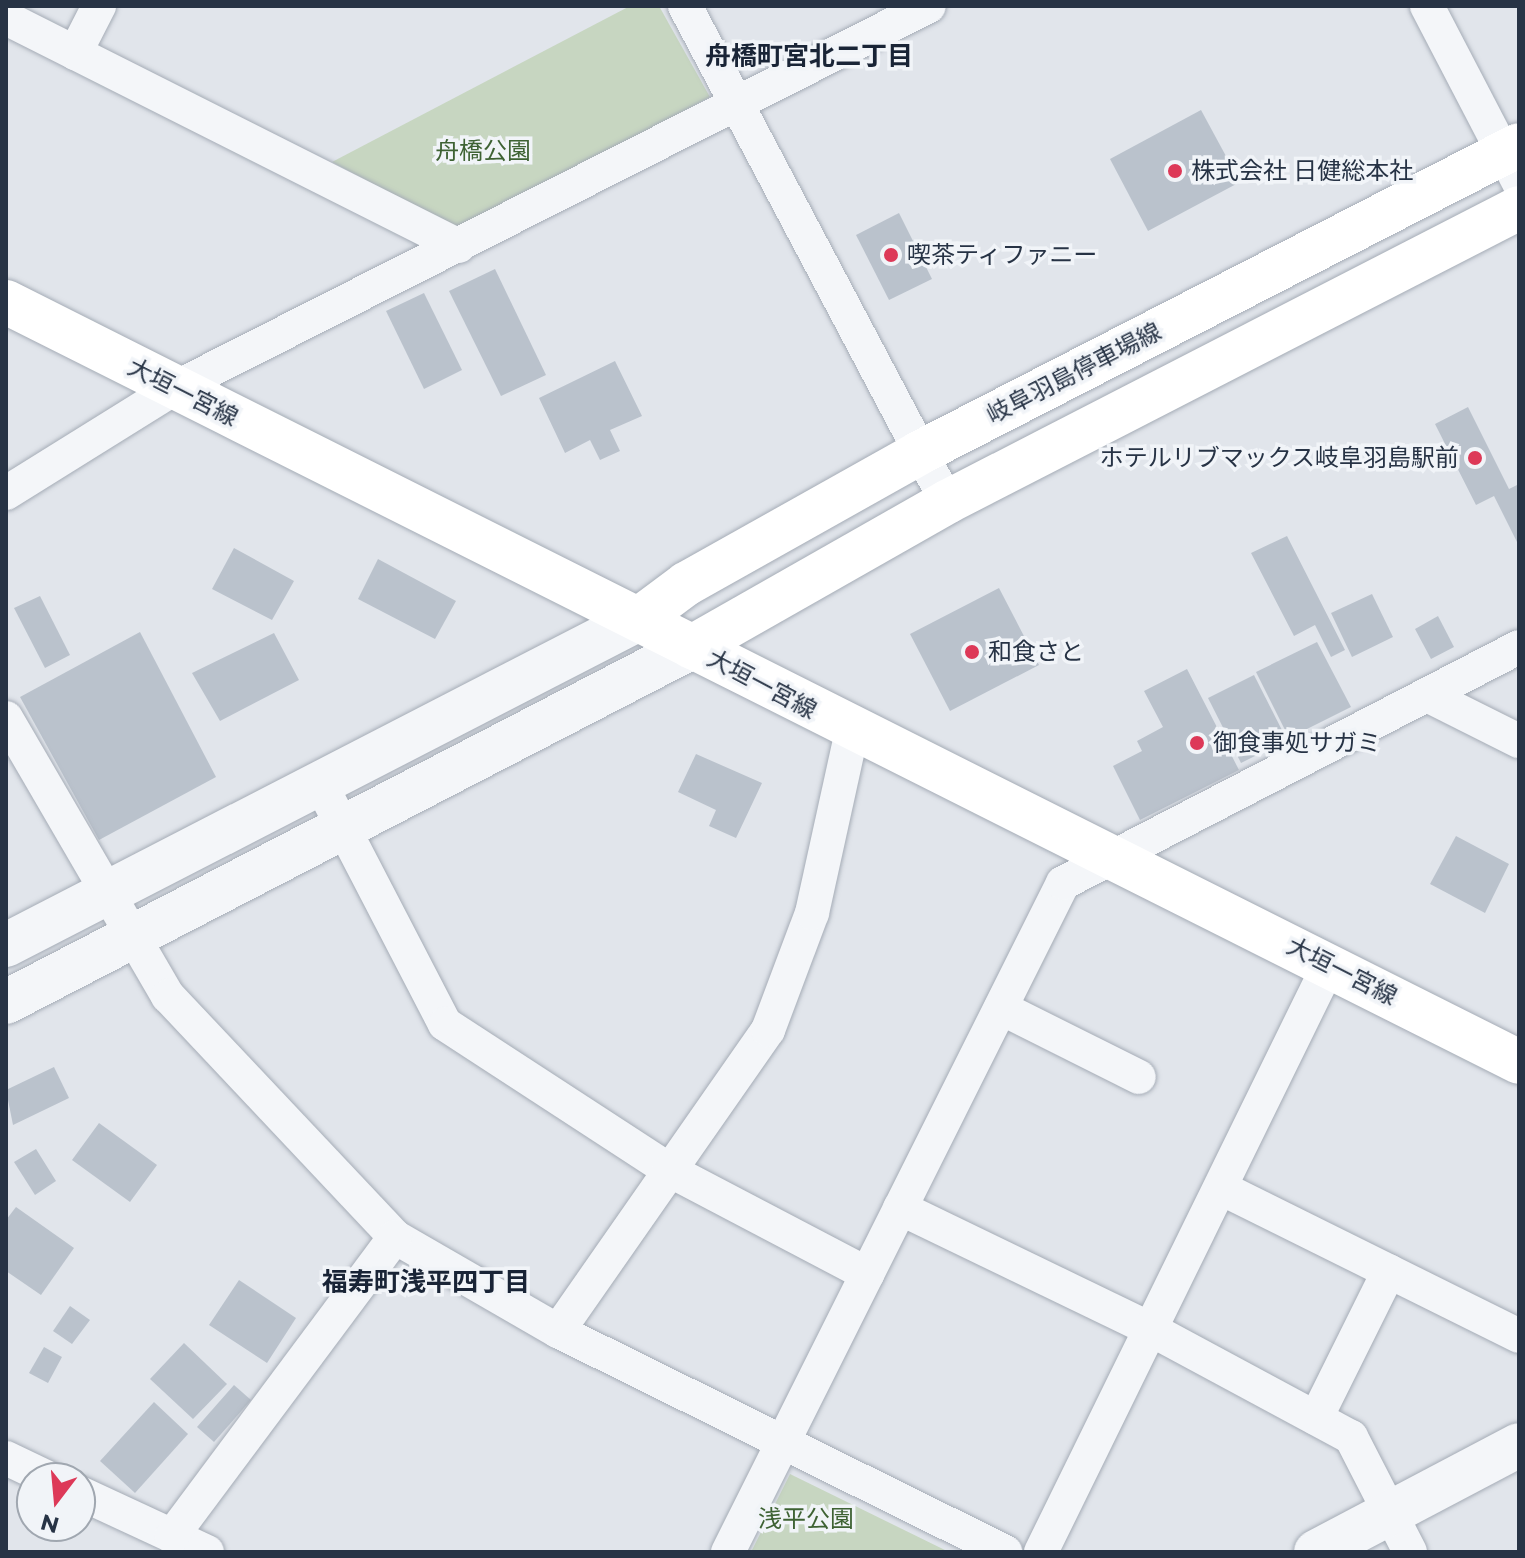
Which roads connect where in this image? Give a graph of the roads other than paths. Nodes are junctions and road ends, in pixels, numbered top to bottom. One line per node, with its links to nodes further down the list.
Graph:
1 (99, 6): 6 (street)
2 (685, 6): 7 (street)
3 (929, 6): 7 (street)
4 (1427, 6): 8 (street)
5 (6, 18): 6 (street)
6 (75, 53): 10 (street)
7 (736, 107): 10 (street); 13 (street)
8 (1514, 160): 13 (main road, 岐阜羽島停車場線)
9 (1519, 208): 15 (main road)
10 (459, 246): 12 (street)
11 (6, 302): 12 (main road, 大垣一宮線)
12 (175, 388): 14 (street); 16 (main road, 大垣一宮線)
13 (919, 453): 15 (street); 16 (main road, 岐阜羽島停車場線)
14 (6, 493)
15 (947, 502): 17 (main road)
16 (639, 619): 17 (main road, 大垣一宮線); 23 (street)
17 (692, 647): 21 (main road, 大垣一宮線); 24 (street)
18 (1519, 647): 19 (street)
19 (1427, 695): 22 (street); 25 (street)
20 (6, 718): 26 (street)
21 (852, 731): 25 (main road, 大垣一宮線); 34 (street)
22 (1519, 741)
23 (320, 783): 24 (street); 26 (street)
24 (344, 828): 27 (street); 34 (street)
25 (1111, 852): 29 (main road, 大垣一宮線); 31 (street)
26 (108, 892): 27 (street); 28 (street)
27 (132, 936): 30 (street); 37 (street)
28 (6, 945)
29 (1329, 965): 32 (main road, 大垣一宮線); 35 (street)
30 (6, 1002)
31 (1001, 1008): 33 (street); 36 (street)
32 (1519, 1062)
33 (1139, 1077)
34 (669, 1170): 39 (street); 41 (street)
35 (1223, 1189): 38 (street); 40 (street)
36 (900, 1208): 39 (street); 40 (street)
37 (395, 1237): 41 (street); 48 (street)
38 (1389, 1271): 42 (street); 43 (street)
39 (867, 1274): 44 (street)
40 (1152, 1330): 43 (street); 52 (street)
41 (558, 1331): 44 (street)
42 (1519, 1336)
43 (1316, 1418): 47 (street)
44 (783, 1444): 50 (street); 51 (street)
45 (1519, 1445): 47 (street)
46 (96, 1500): 48 (street)
47 (1389, 1514): 53 (street); 54 (street)
48 (172, 1536): 49 (street)
49 (207, 1552)
50 (728, 1552)
51 (1005, 1552)
52 (1041, 1552)
53 (1316, 1552)
54 (1410, 1552)

